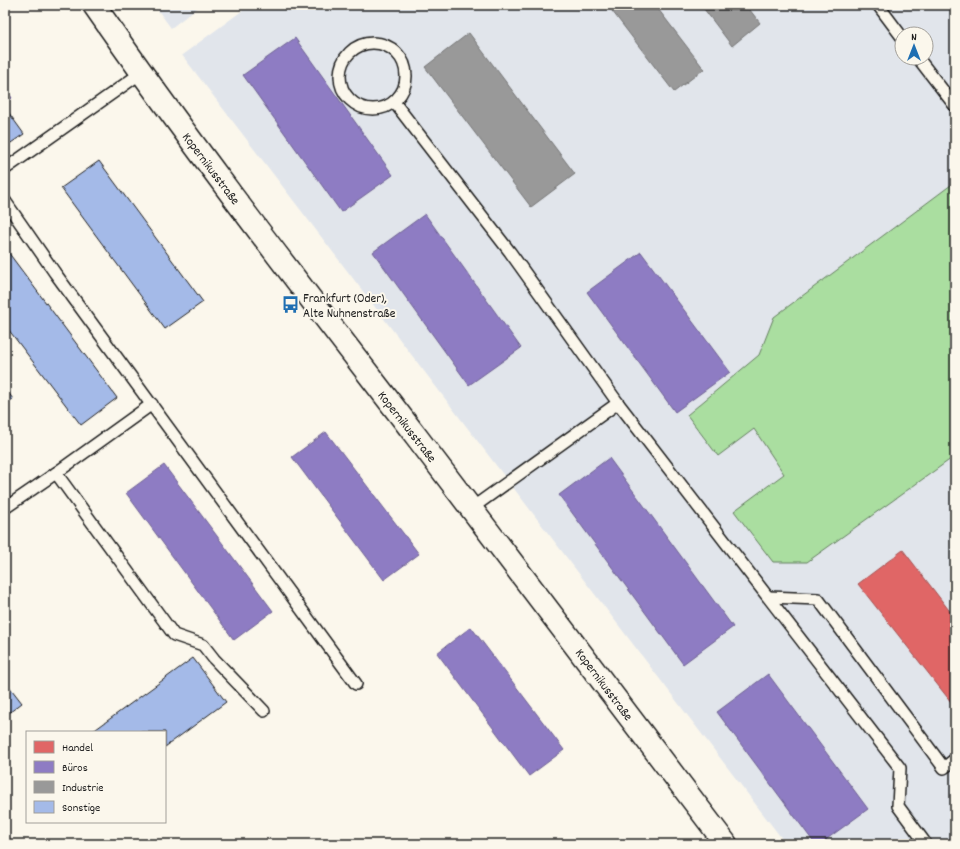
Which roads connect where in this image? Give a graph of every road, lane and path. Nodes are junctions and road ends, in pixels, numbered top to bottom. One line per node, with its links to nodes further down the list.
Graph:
1 (94, 5): 5 (main road, Kopernikusstraße)
2 (878, 5): 3 (lane)
3 (894, 26)
4 (924, 66): 7 (lane)
5 (141, 73): 8 (lane); 14 (main road, Kopernikusstraße)
6 (394, 102): 6 (lane); 10 (lane)
7 (955, 106)
8 (5, 169)
9 (5, 201): 11 (lane)
10 (618, 403): 14 (lane); 15 (lane)
11 (152, 404): 12 (lane); 16 (lane)
12 (56, 474): 13 (lane); 17 (lane)
13 (5, 508)
14 (472, 508): 19 (main road, Kopernikusstraße)
15 (769, 597): 18 (lane); 20 (lane)
16 (356, 684)
17 (264, 711)
18 (955, 759)
19 (726, 844)
20 (926, 844)

